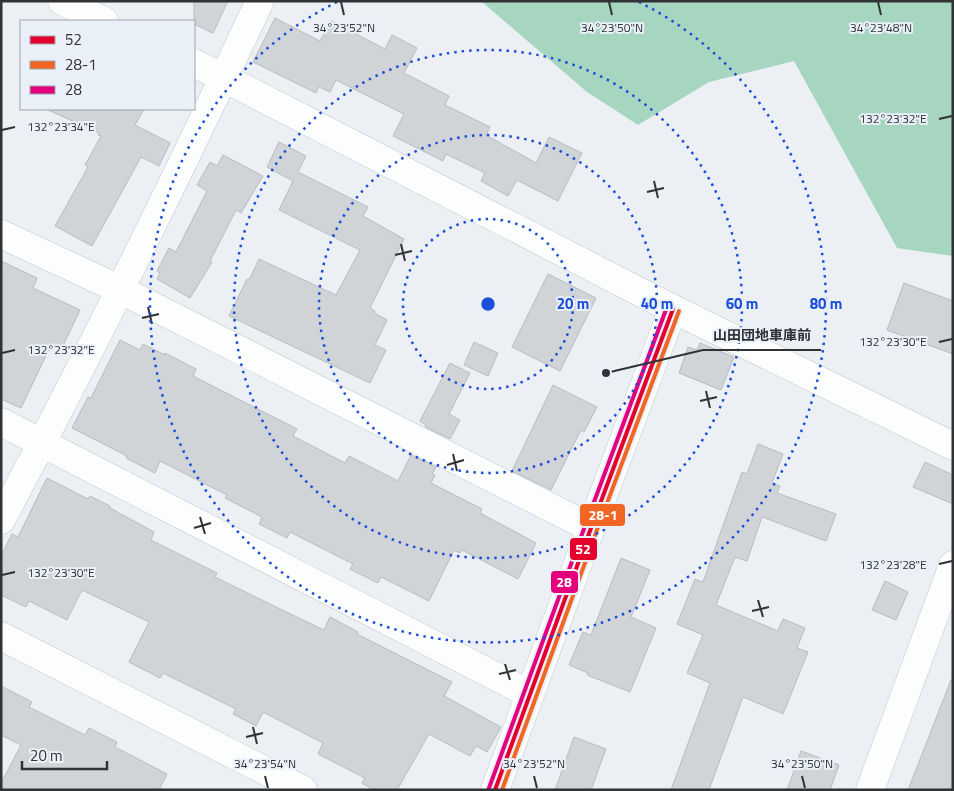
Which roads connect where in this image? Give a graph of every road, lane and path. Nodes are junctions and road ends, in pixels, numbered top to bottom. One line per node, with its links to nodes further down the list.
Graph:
1 (62, 1): 3 (street)
2 (259, 3): 5 (street)
3 (102, 20)
4 (195, 64): 5 (street)
5 (224, 78): 7 (street); 8 (street)
6 (1, 234): 7 (street)
7 (121, 290): 10 (street); 13 (street)
8 (673, 309): 11 (street); 13 (street)
9 (1, 422): 10 (street)
10 (42, 443): 12 (street); 16 (street)
11 (953, 446)
12 (1, 520)
13 (591, 528): 16 (street)
14 (953, 565): 19 (street)
15 (1, 636): 17 (street)
16 (530, 694): 18 (street)
17 (298, 788)
18 (495, 790)
19 (870, 790)

